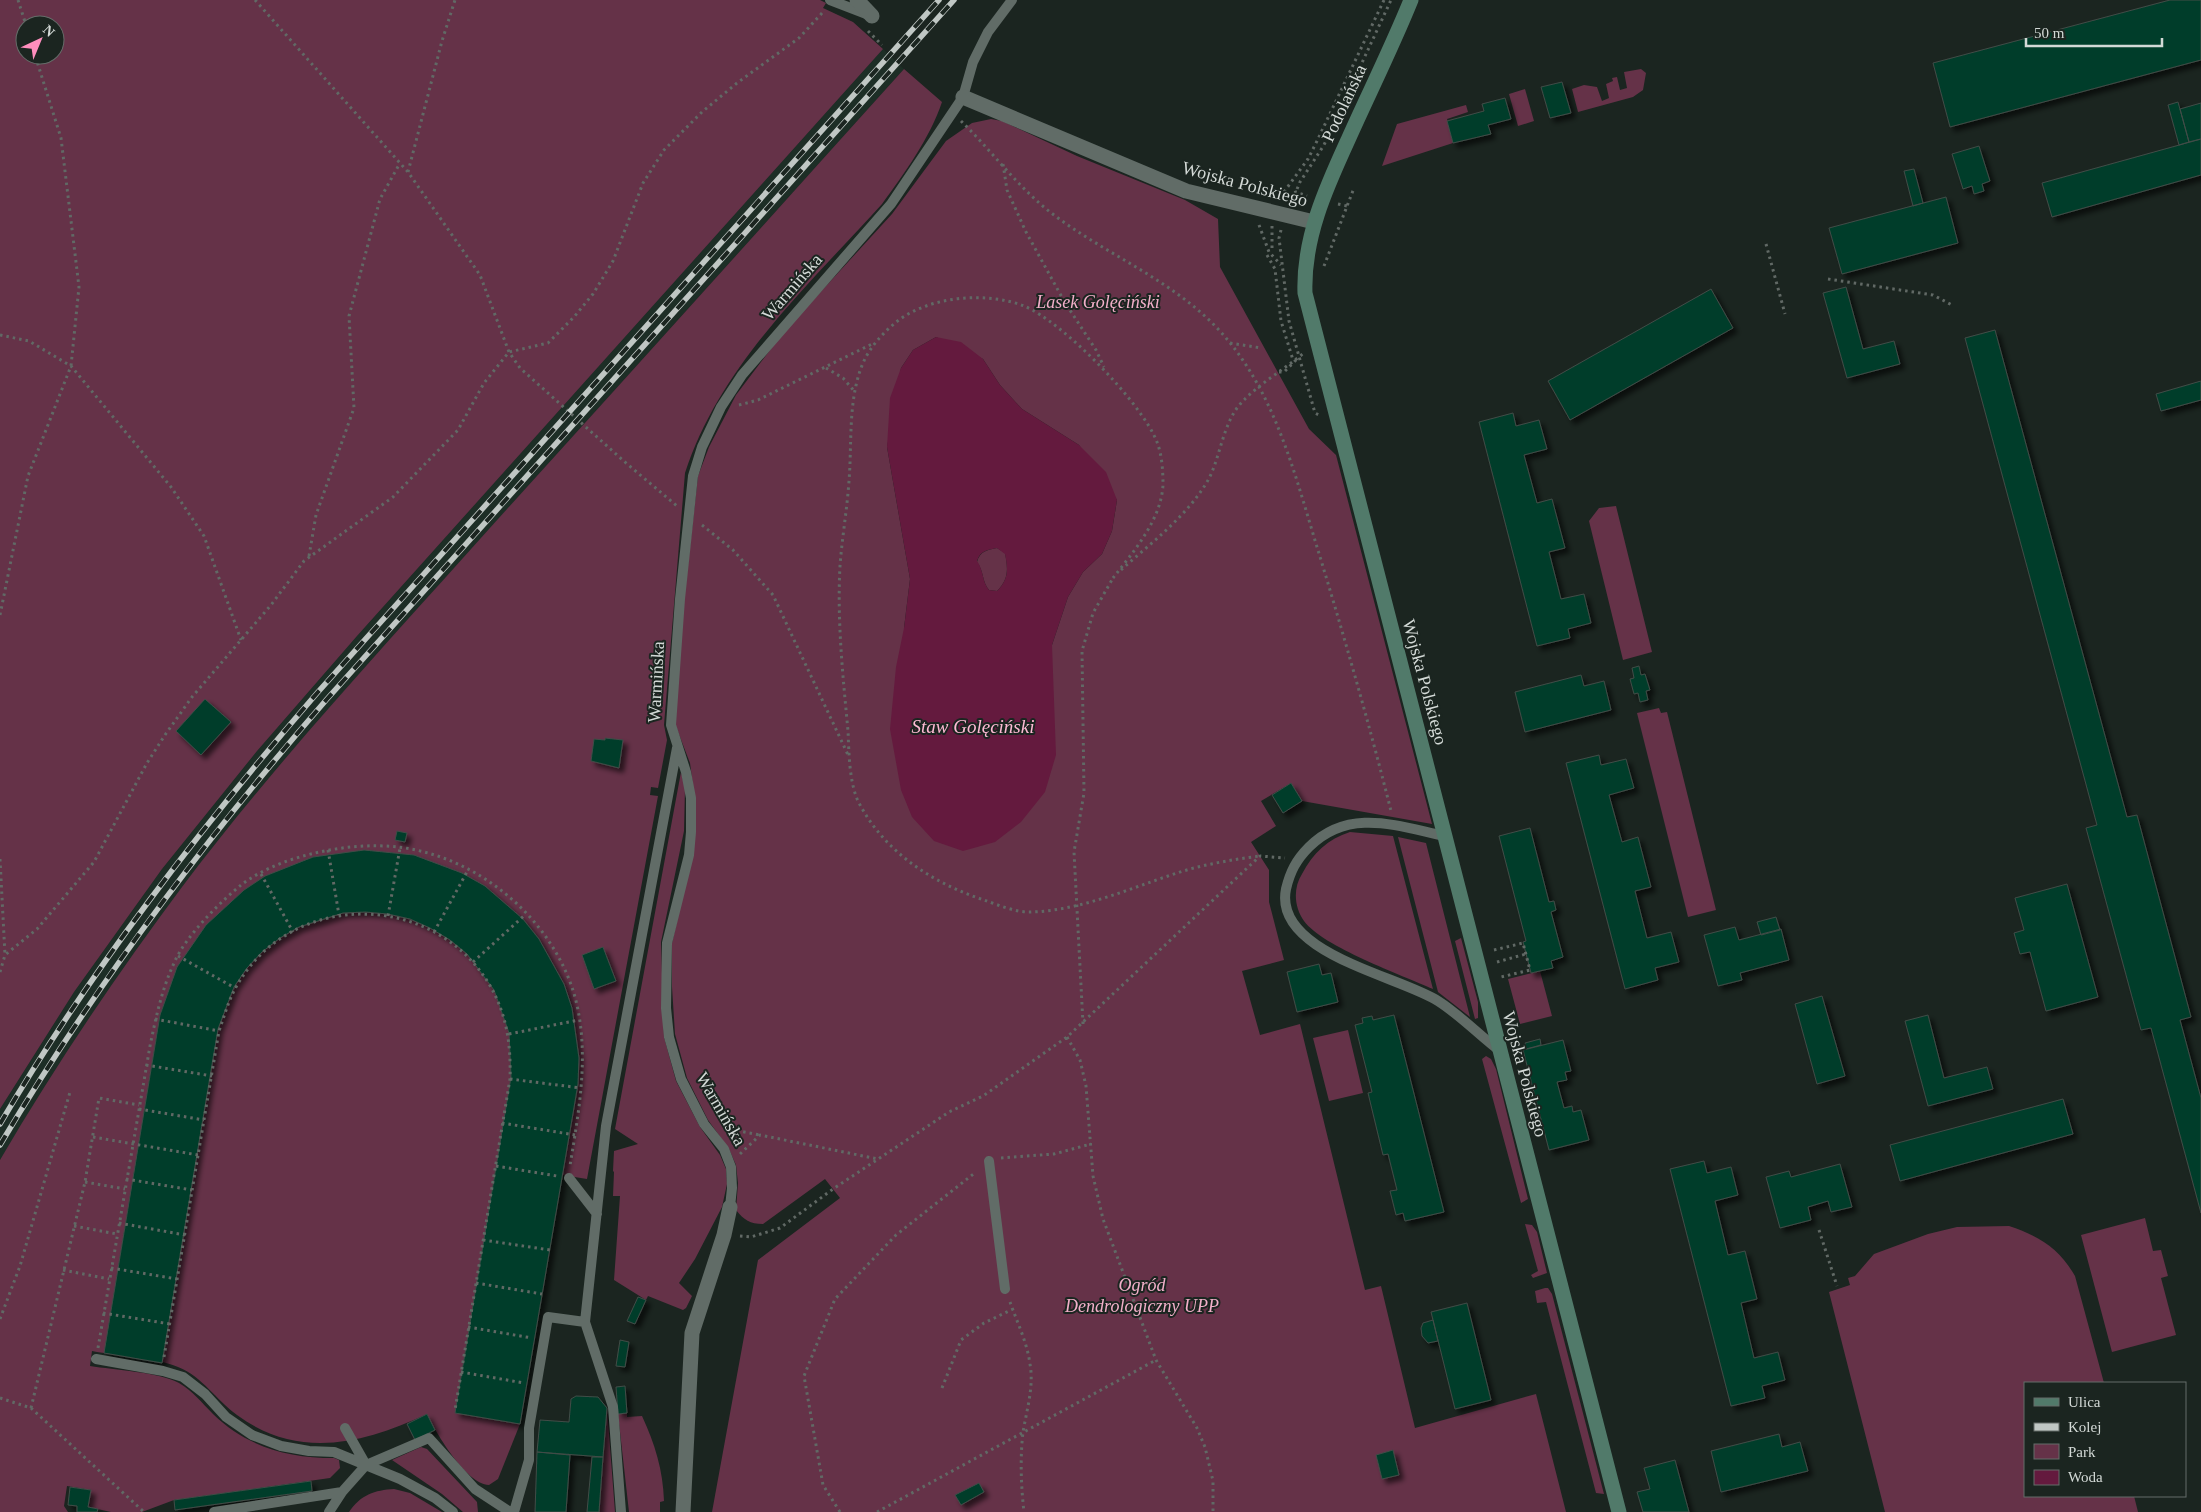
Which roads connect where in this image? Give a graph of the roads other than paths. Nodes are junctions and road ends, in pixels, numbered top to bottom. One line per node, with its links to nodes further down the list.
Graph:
1 (831, 0): 5 (lane)
2 (857, 0): 5 (street)
3 (1012, 0): 6 (lane, Warmińska)
4 (1411, 0): 7 (street, Podolańska)
5 (872, 16)
6 (963, 97): 7 (street, Wojska Polskiego); 8 (lane, Warmińska)
7 (1314, 222): 9 (street, Wojska Polskiego)
8 (677, 747): 13 (lane, Warmińska); 14 (lane)
9 (1445, 836): 10 (street, Wojska Polskiego); 10 (lane)
10 (1500, 1051): 28 (street, Wojska Polskiego)
11 (989, 1161): 15 (lane)
12 (568, 1178): 14 (lane)
13 (730, 1207): 27 (street, Warmińska)
14 (597, 1214): 16 (lane)
15 (1006, 1289)
16 (585, 1322): 25 (lane); 26 (lane)
17 (96, 1359): 19 (lane)
18 (344, 1428): 19 (lane)
19 (366, 1465): 20 (lane); 23 (lane); 24 (lane)
20 (342, 1492): 21 (lane); 22 (lane)
21 (214, 1512)
22 (329, 1512)
23 (453, 1512)
24 (510, 1512)
25 (514, 1512)
26 (621, 1512)
27 (683, 1512)
28 (1618, 1512)

